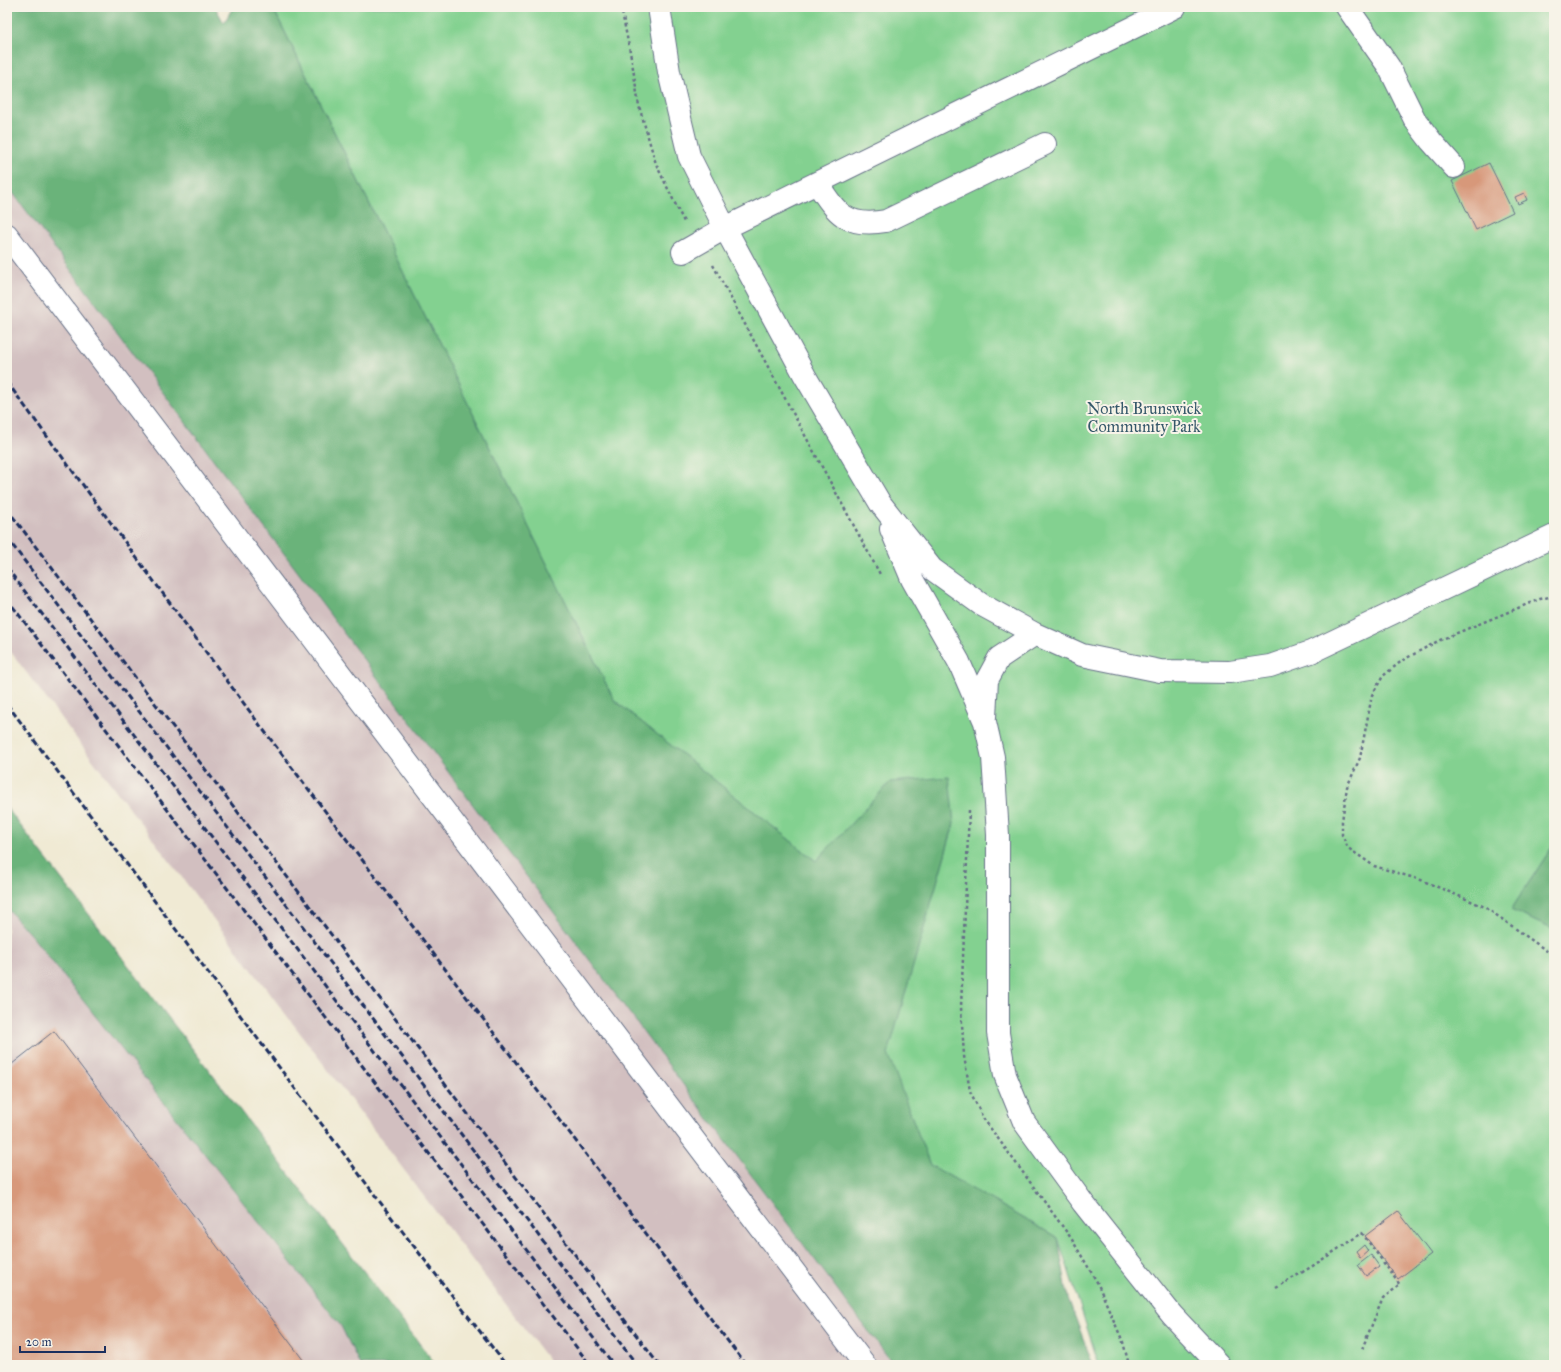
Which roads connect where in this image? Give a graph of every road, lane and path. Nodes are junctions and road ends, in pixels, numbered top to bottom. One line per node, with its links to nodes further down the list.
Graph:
1 (621, 7): 8 (path)
2 (658, 7): 9 (lane)
3 (1176, 7): 7 (lane)
4 (1347, 7): 6 (lane)
5 (1046, 144): 7 (lane)
6 (1454, 167)
7 (817, 183): 9 (lane)
8 (684, 222)
9 (725, 228): 11 (lane); 13 (lane)
10 (7, 235): 23 (lane)
11 (683, 252)
12 (713, 265): 15 (path)
13 (880, 503): 17 (lane); 18 (lane)
14 (1554, 536): 17 (lane)
15 (883, 580)
16 (1554, 596): 20 (path)
17 (1035, 634): 18 (lane)
18 (985, 722): 25 (lane)
19 (969, 804): 24 (path)
20 (1554, 956)
21 (1276, 1288): 22 (path)
22 (1362, 1349)
23 (865, 1365)
24 (1129, 1365)
25 (1219, 1365)

